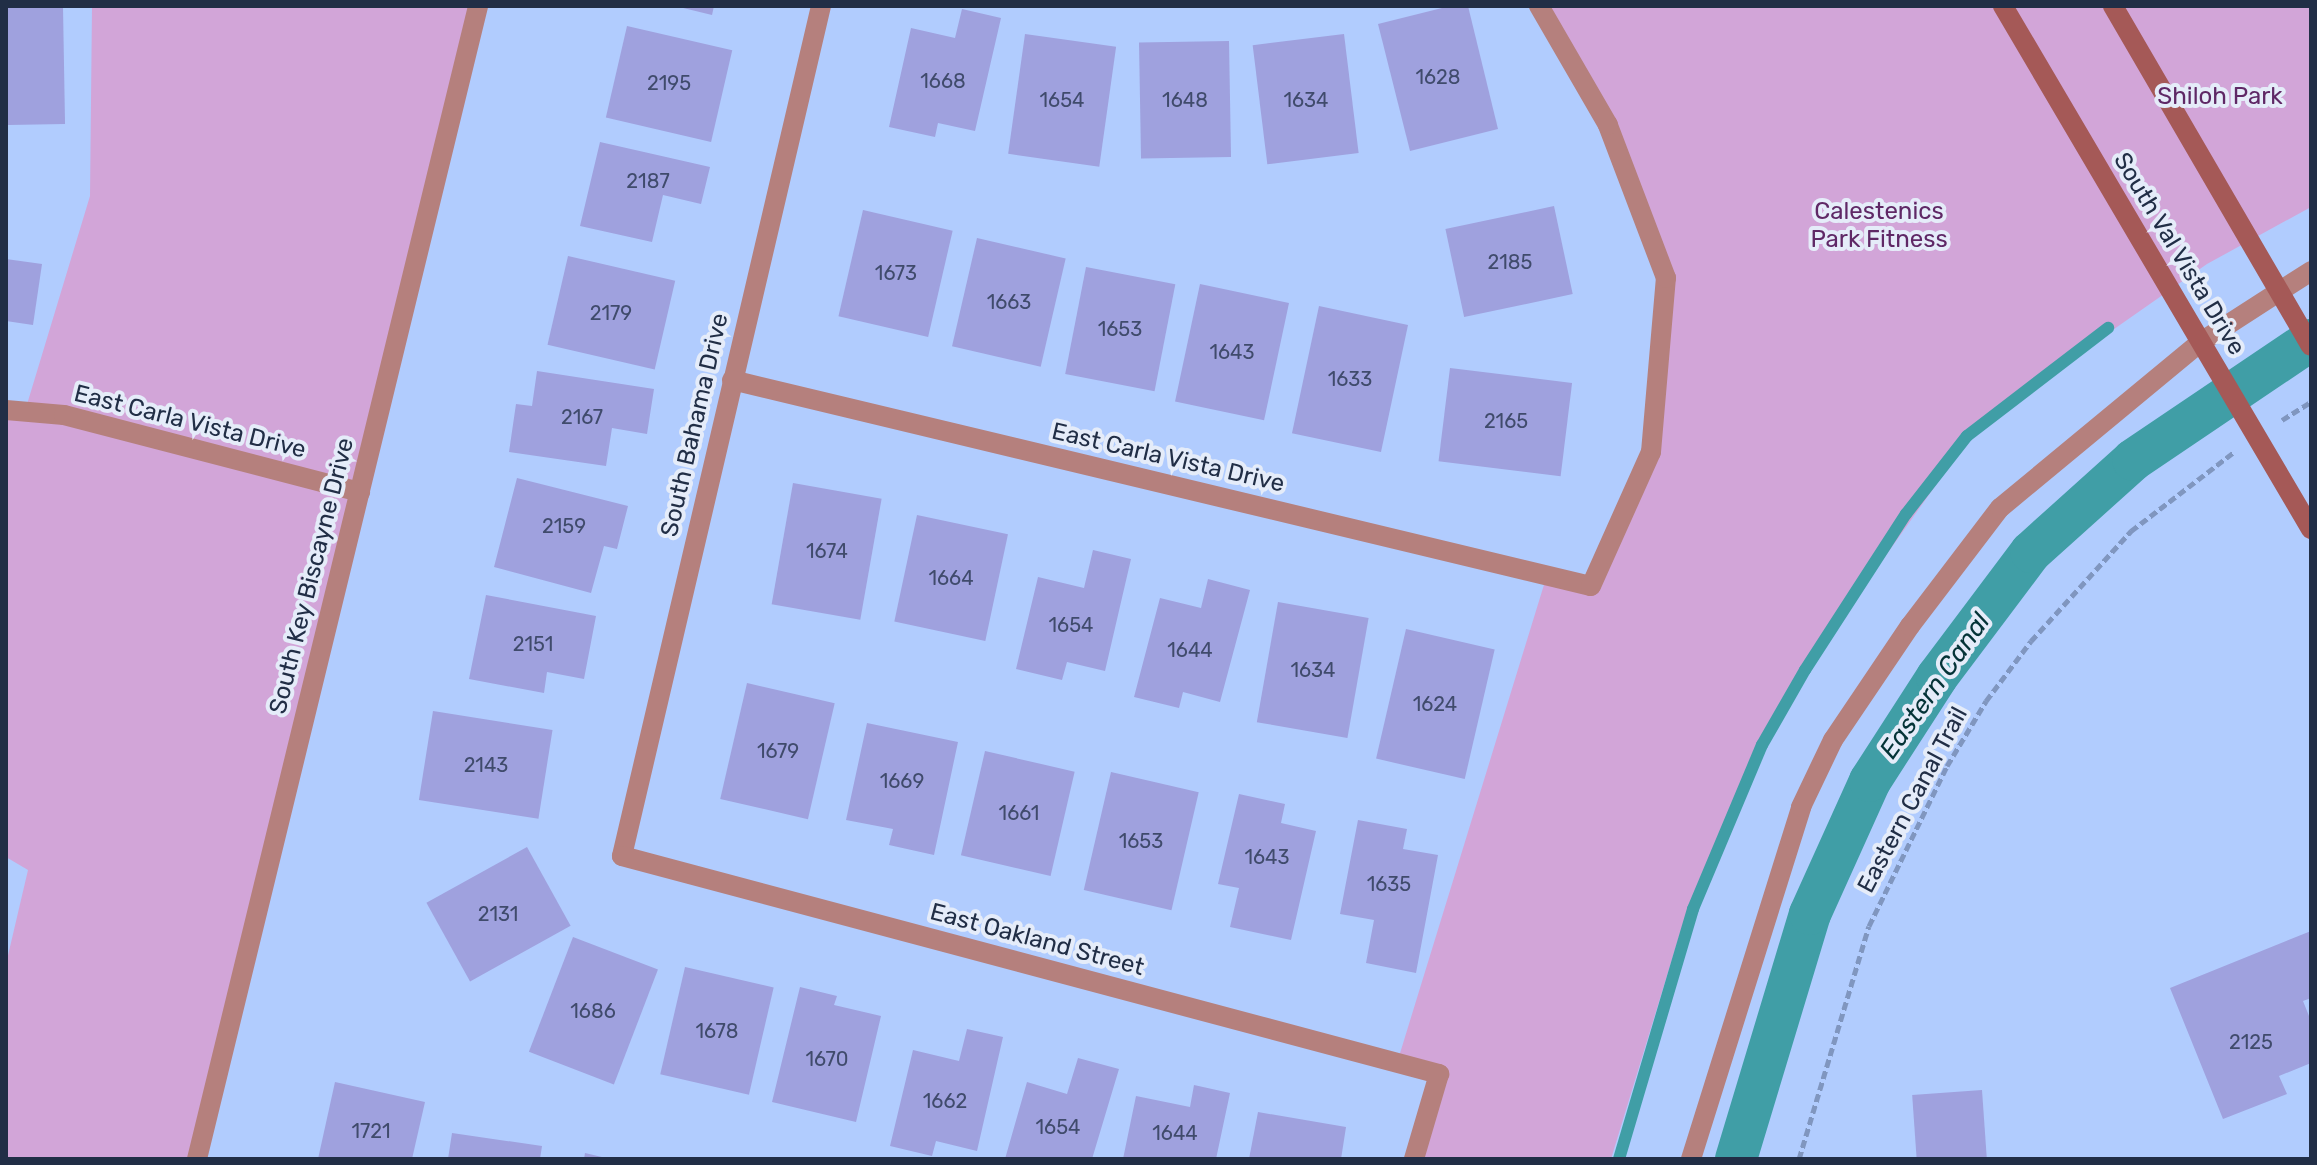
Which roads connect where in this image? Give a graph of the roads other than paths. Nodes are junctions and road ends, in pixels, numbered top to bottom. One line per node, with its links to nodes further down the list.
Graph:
1 (478, 6): 12 (street, South Key Biscayne Drive)
2 (821, 6): 10 (street, South Bahama Drive)
3 (1539, 6): 10 (street, East Carla Vista Drive)
4 (2003, 6): 8 (main road, South Val Vista Drive)
5 (2113, 6): 7 (main road)
6 (2311, 271): 7 (street)
7 (2279, 288): 8 (street); 9 (main road)
8 (2201, 342): 13 (main road, South Val Vista Drive); 17 (street)
9 (2311, 346)
10 (732, 380): 14 (street, South Bahama Drive)
11 (6, 410): 12 (street, East Carla Vista Drive)
12 (360, 492): 15 (street, South Key Biscayne Drive)
13 (2311, 529)
14 (622, 856): 16 (street, East Oakland Street)
15 (197, 1159)
16 (1414, 1159)
17 (1691, 1159)

